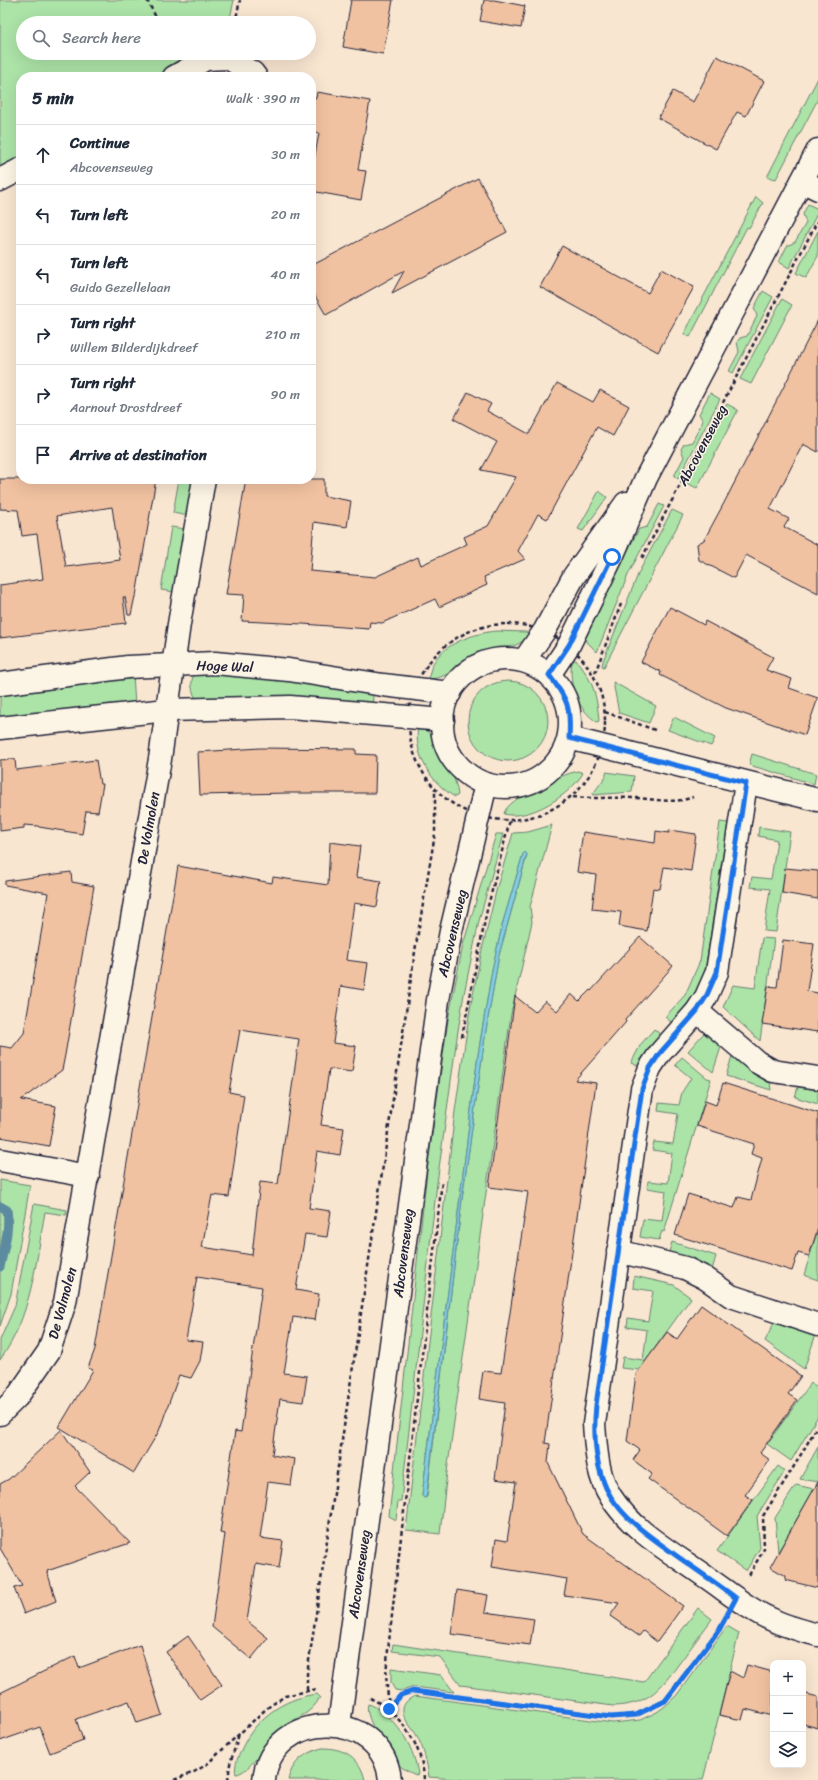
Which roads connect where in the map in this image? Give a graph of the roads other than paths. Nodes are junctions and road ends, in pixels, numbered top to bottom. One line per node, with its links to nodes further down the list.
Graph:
1 (203, 60): 3 (street)
2 (231, 60): 4 (street)
3 (182, 72)
4 (251, 72)
5 (818, 150): 8 (street)
6 (16, 172): 7 (street)
7 (0, 180)
8 (810, 185): 9 (street)
9 (646, 478): 11 (street); 13 (street)
10 (203, 484): 12 (street, De Volmolen)
11 (525, 660): 13 (street); 15 (street)
12 (173, 665): 14 (street, Hoge Wal); 15 (street, Hoge Wal); 16 (street, De Volmolen)
13 (549, 675): 19 (street)
14 (0, 684)
15 (450, 693): 17 (street)
16 (167, 710): 17 (street); 18 (street); 26 (street, De Volmolen)
17 (442, 720): 21 (street)
18 (0, 728)
19 (569, 738): 20 (street); 21 (street)
20 (746, 783): 22 (street); 23 (street)
21 (486, 784): 31 (street, Abcovenseweg)
22 (818, 800)
23 (697, 1011): 24 (street); 27 (street)
24 (818, 1078)
25 (0, 1160): 26 (street)
26 (88, 1176): 29 (street, De Volmolen)
27 (618, 1251): 28 (street); 30 (street)
28 (818, 1325)
29 (0, 1414)
30 (818, 1635)
31 (339, 1725): 32 (street); 33 (street)
32 (264, 1780)
33 (390, 1780)

